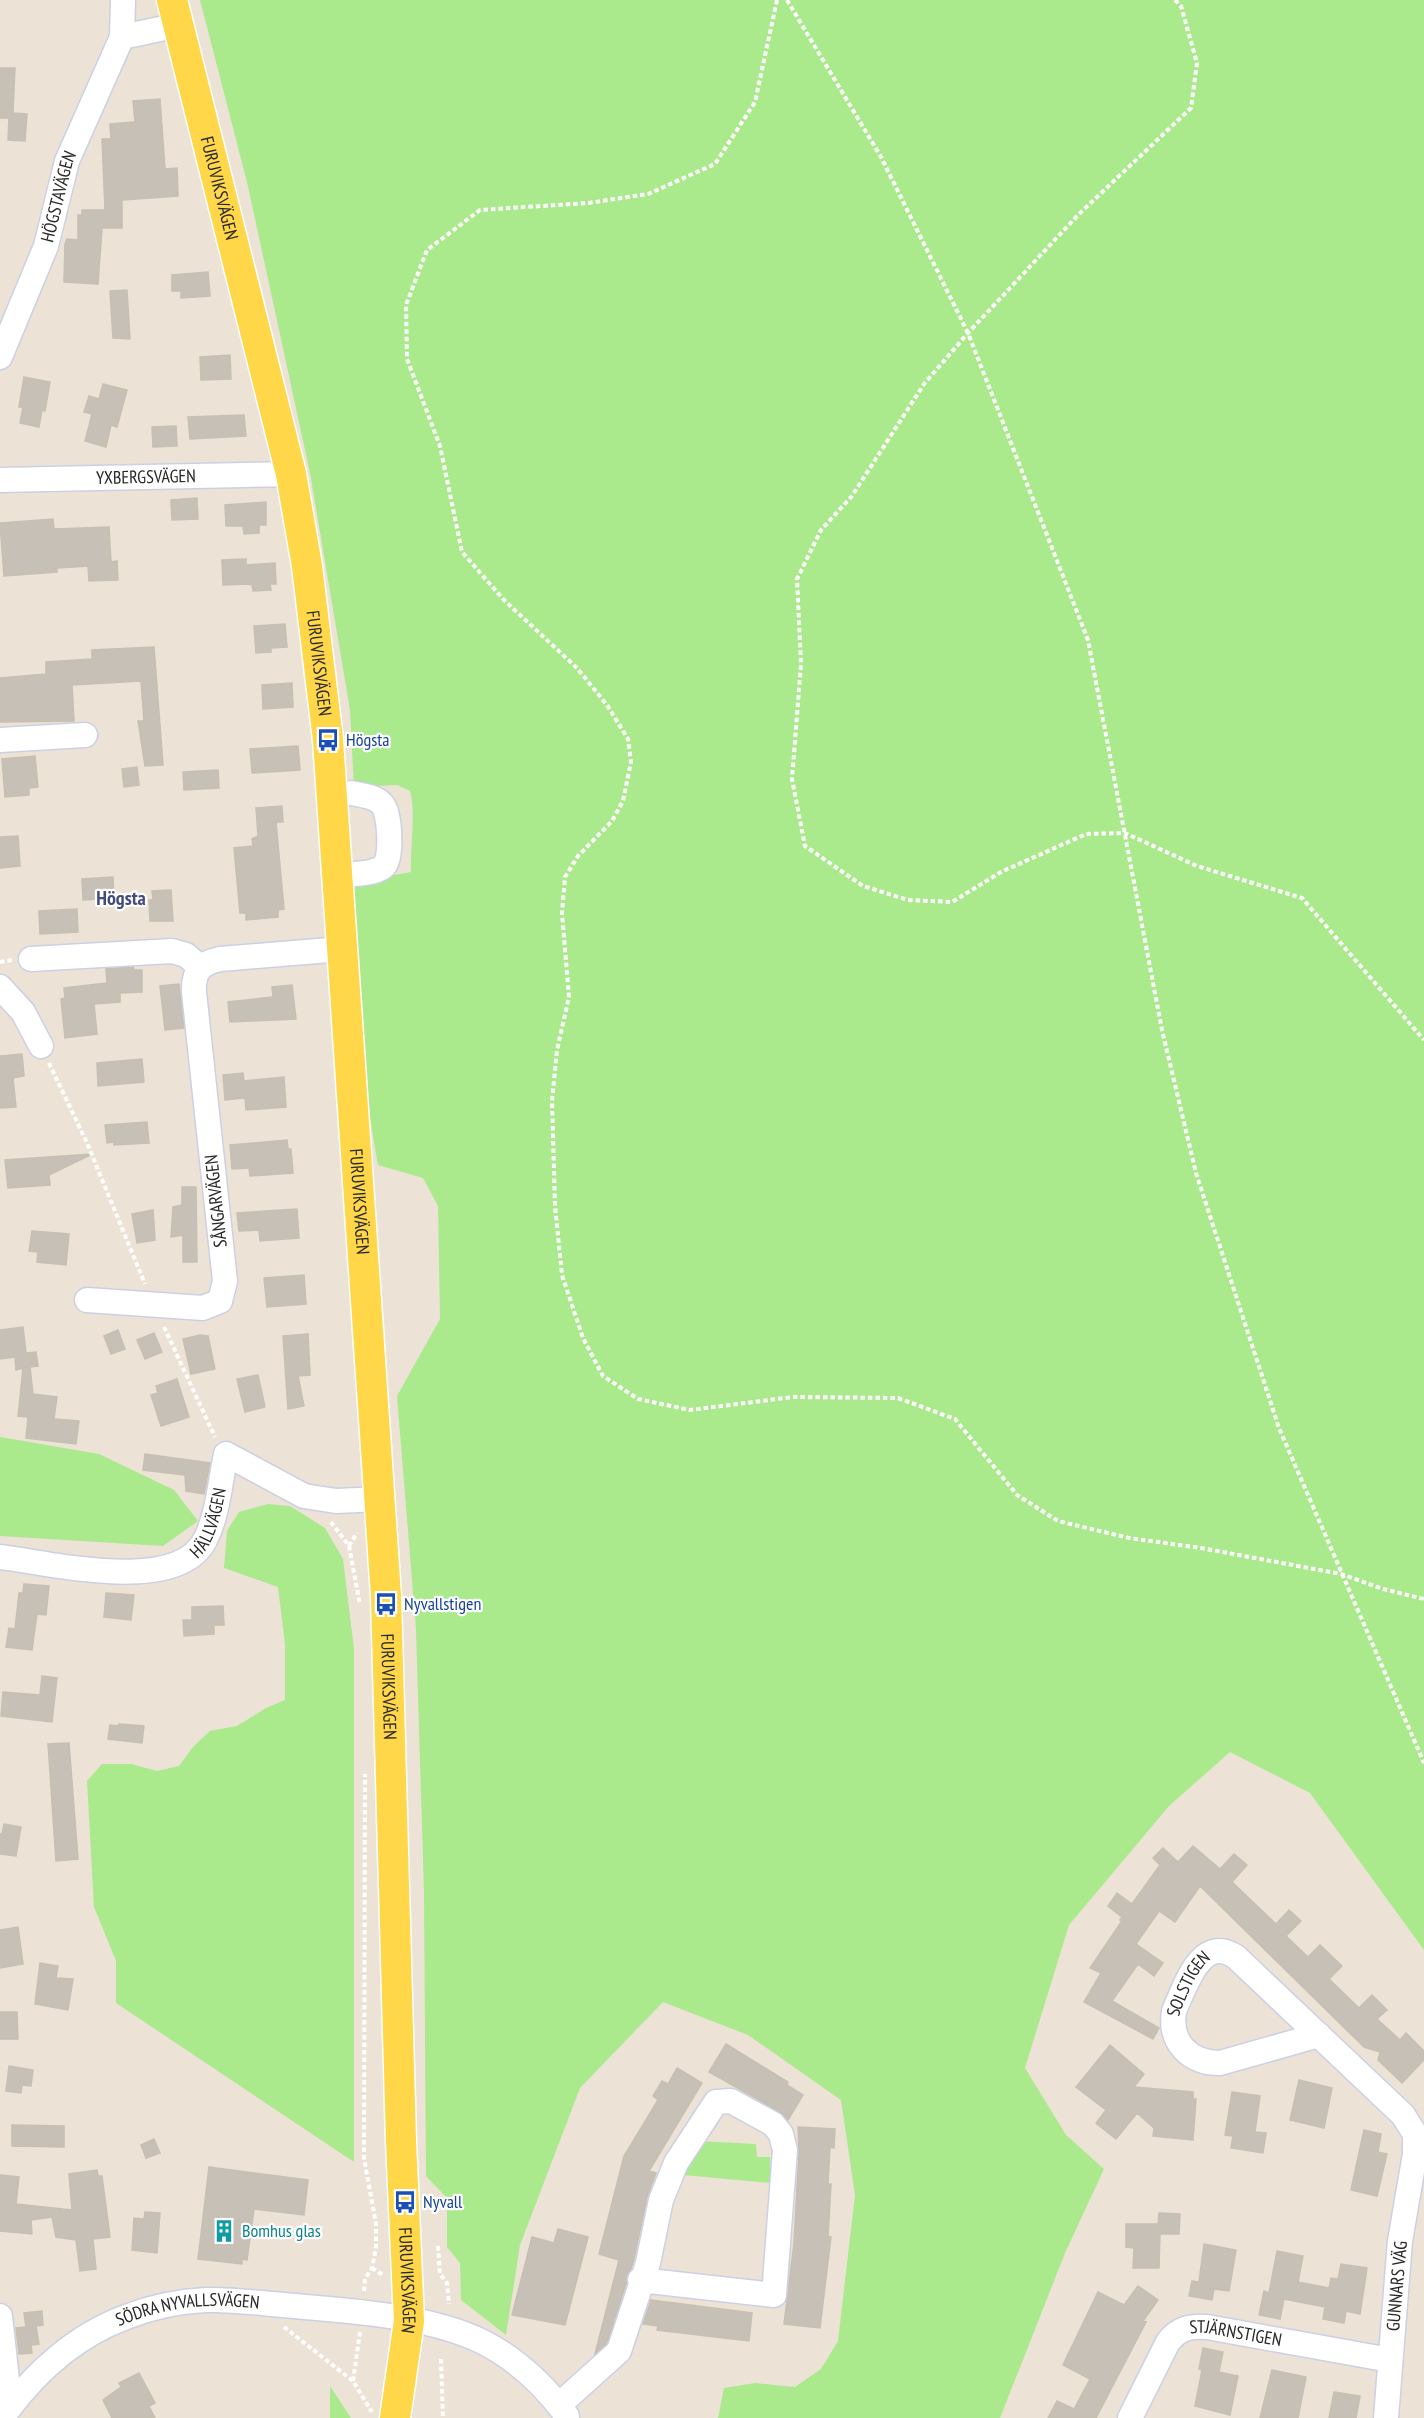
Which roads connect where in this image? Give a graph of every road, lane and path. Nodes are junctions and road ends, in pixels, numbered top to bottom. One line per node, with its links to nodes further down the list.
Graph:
1 (123, 0): 6 (street, HÖGSTAVÄGEN)
2 (777, 0): 28 (path)
3 (787, 0): 7 (path)
4 (1175, 0): 7 (path)
5 (176, 13): 6 (street); 9 (main road, FURUVIKSVÄGEN)
6 (122, 37): 8 (street, HÖGSTAVÄGEN)
7 (968, 333): 14 (path); 14 (path)
8 (0, 357)
9 (291, 474): 10 (street, YXBERGSVÄGEN); 15 (main road, FURUVIKSVÄGEN)
10 (0, 480)
11 (85, 735): 12 (street)
12 (0, 740)
13 (351, 793): 15 (street)
14 (1125, 833): 20 (path); 28 (path)
15 (337, 875): 16 (main road, FURUVIKSVÄGEN)
16 (342, 949): 18 (street); 26 (main road, FURUVIKSVÄGEN)
17 (31, 959): 18 (street)
18 (200, 967): 23 (street, SÅNGARVÄGEN)
19 (0, 987): 21 (street)
20 (1424, 1040)
21 (41, 1046): 23 (path)
22 (87, 1300): 23 (street, SÅNGARVÄGEN)
23 (154, 1304): 24 (path)
24 (226, 1454): 25 (street); 27 (street, HÄLLVÄGEN)
25 (304, 1496): 26 (street); 30 (path)
26 (381, 1499): 41 (main road, FURUVIKSVÄGEN)
27 (0, 1557)
28 (1341, 1574): 29 (path); 31 (path)
29 (1424, 1599)
30 (361, 1611)
31 (1424, 1763)
32 (365, 1772): 36 (path)
33 (1319, 2036): 33 (street, SOLSTIGEN); 34 (street, SOLSTIGEN)
34 (1415, 2154): 43 (street, GUNNARS VÄG)
35 (438, 2246): 38 (path)
36 (383, 2275)
37 (640, 2280): 37 (street); 44 (street)
38 (448, 2304)
39 (281, 2305): 41 (street, SÖDRA NYVALLSVÄGEN); 45 (street, SÖDRA NYVALLSVÄGEN); 46 (path)
40 (0, 2316): 45 (street)
41 (410, 2320): 44 (street, SÖDRA NYVALLSVÄGEN); 46 (main road, FURUVIKSVÄGEN)
42 (441, 2359): 47 (path)
43 (1390, 2360): 48 (street, STJÄRNSTIGEN); 49 (street, GUNNARS VÄG)
44 (564, 2411)
45 (6, 2412)
46 (386, 2416)
47 (443, 2418)
48 (1130, 2418)
49 (1386, 2418)

